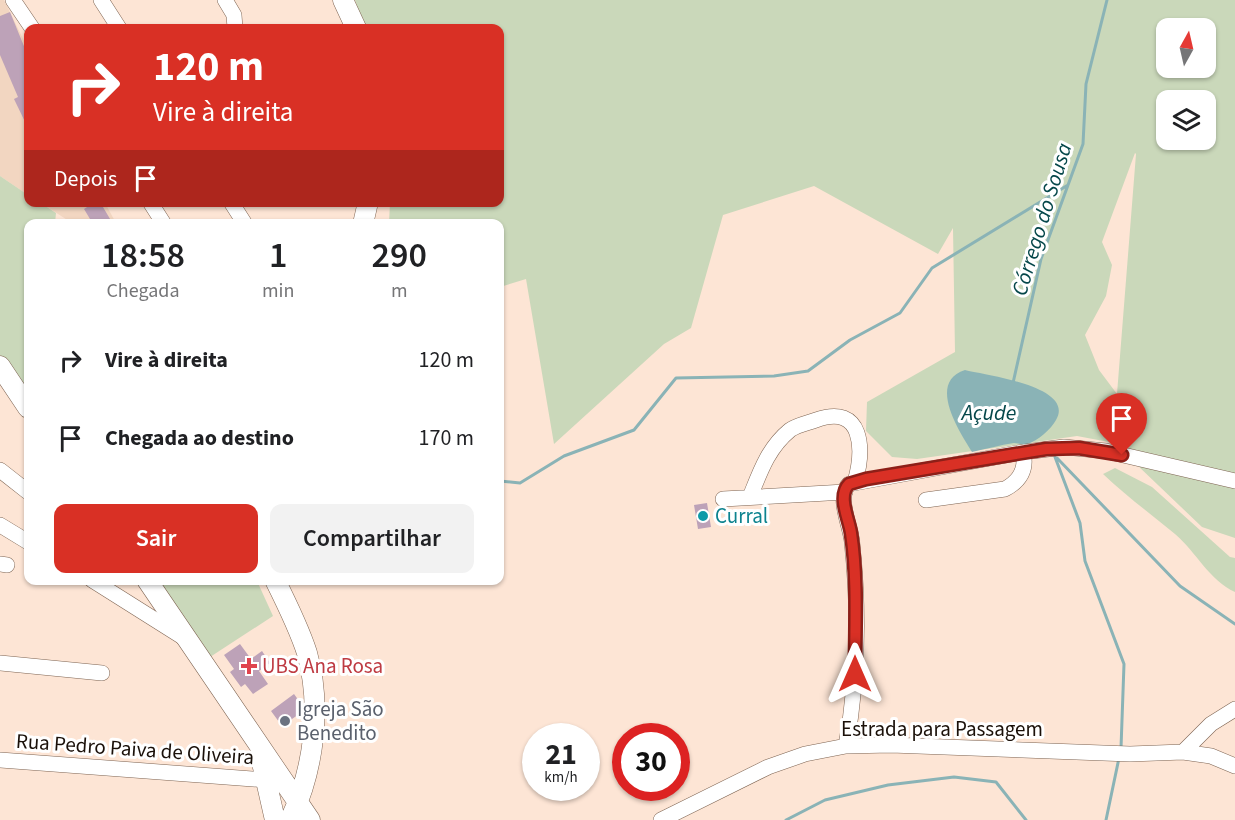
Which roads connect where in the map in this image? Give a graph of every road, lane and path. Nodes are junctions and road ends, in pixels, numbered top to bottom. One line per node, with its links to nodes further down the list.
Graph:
1 (13, 0): 5 (street)
2 (101, 0): 6 (street)
3 (225, 0): 7 (street)
4 (344, 0): 8 (main road)
5 (29, 24)
6 (116, 24)
7 (235, 24)
8 (354, 24)
9 (0, 366): 10 (main road)
10 (24, 402)
11 (1023, 452): 13 (street); 14 (street); 18 (street)
12 (0, 470): 15 (street)
13 (1235, 481)
14 (850, 487): 16 (street); 16 (street); 29 (street)
15 (24, 489)
16 (750, 497): 17 (street)
17 (723, 499)
18 (926, 500)
19 (0, 525): 20 (street)
20 (24, 540)
21 (100, 585): 24 (street)
22 (150, 585): 24 (main road)
23 (277, 585): 34 (main road)
24 (189, 641): 28 (main road)
25 (0, 663): 26 (street)
26 (102, 674)
27 (1235, 709): 30 (street)
28 (252, 732): 33 (main road); 34 (main road)
29 (846, 746): 30 (street, Estrada para Passagem); 37 (street, Estrada para Passagem)
30 (1183, 752): 32 (street, Estrada para Passagem)
31 (0, 760): 33 (street, Rua Pedro Paiva de Oliveira)
32 (1235, 766)
33 (267, 780): 35 (main road)
34 (294, 811): 36 (main road)
35 (274, 820)
36 (310, 820)
37 (661, 820)

